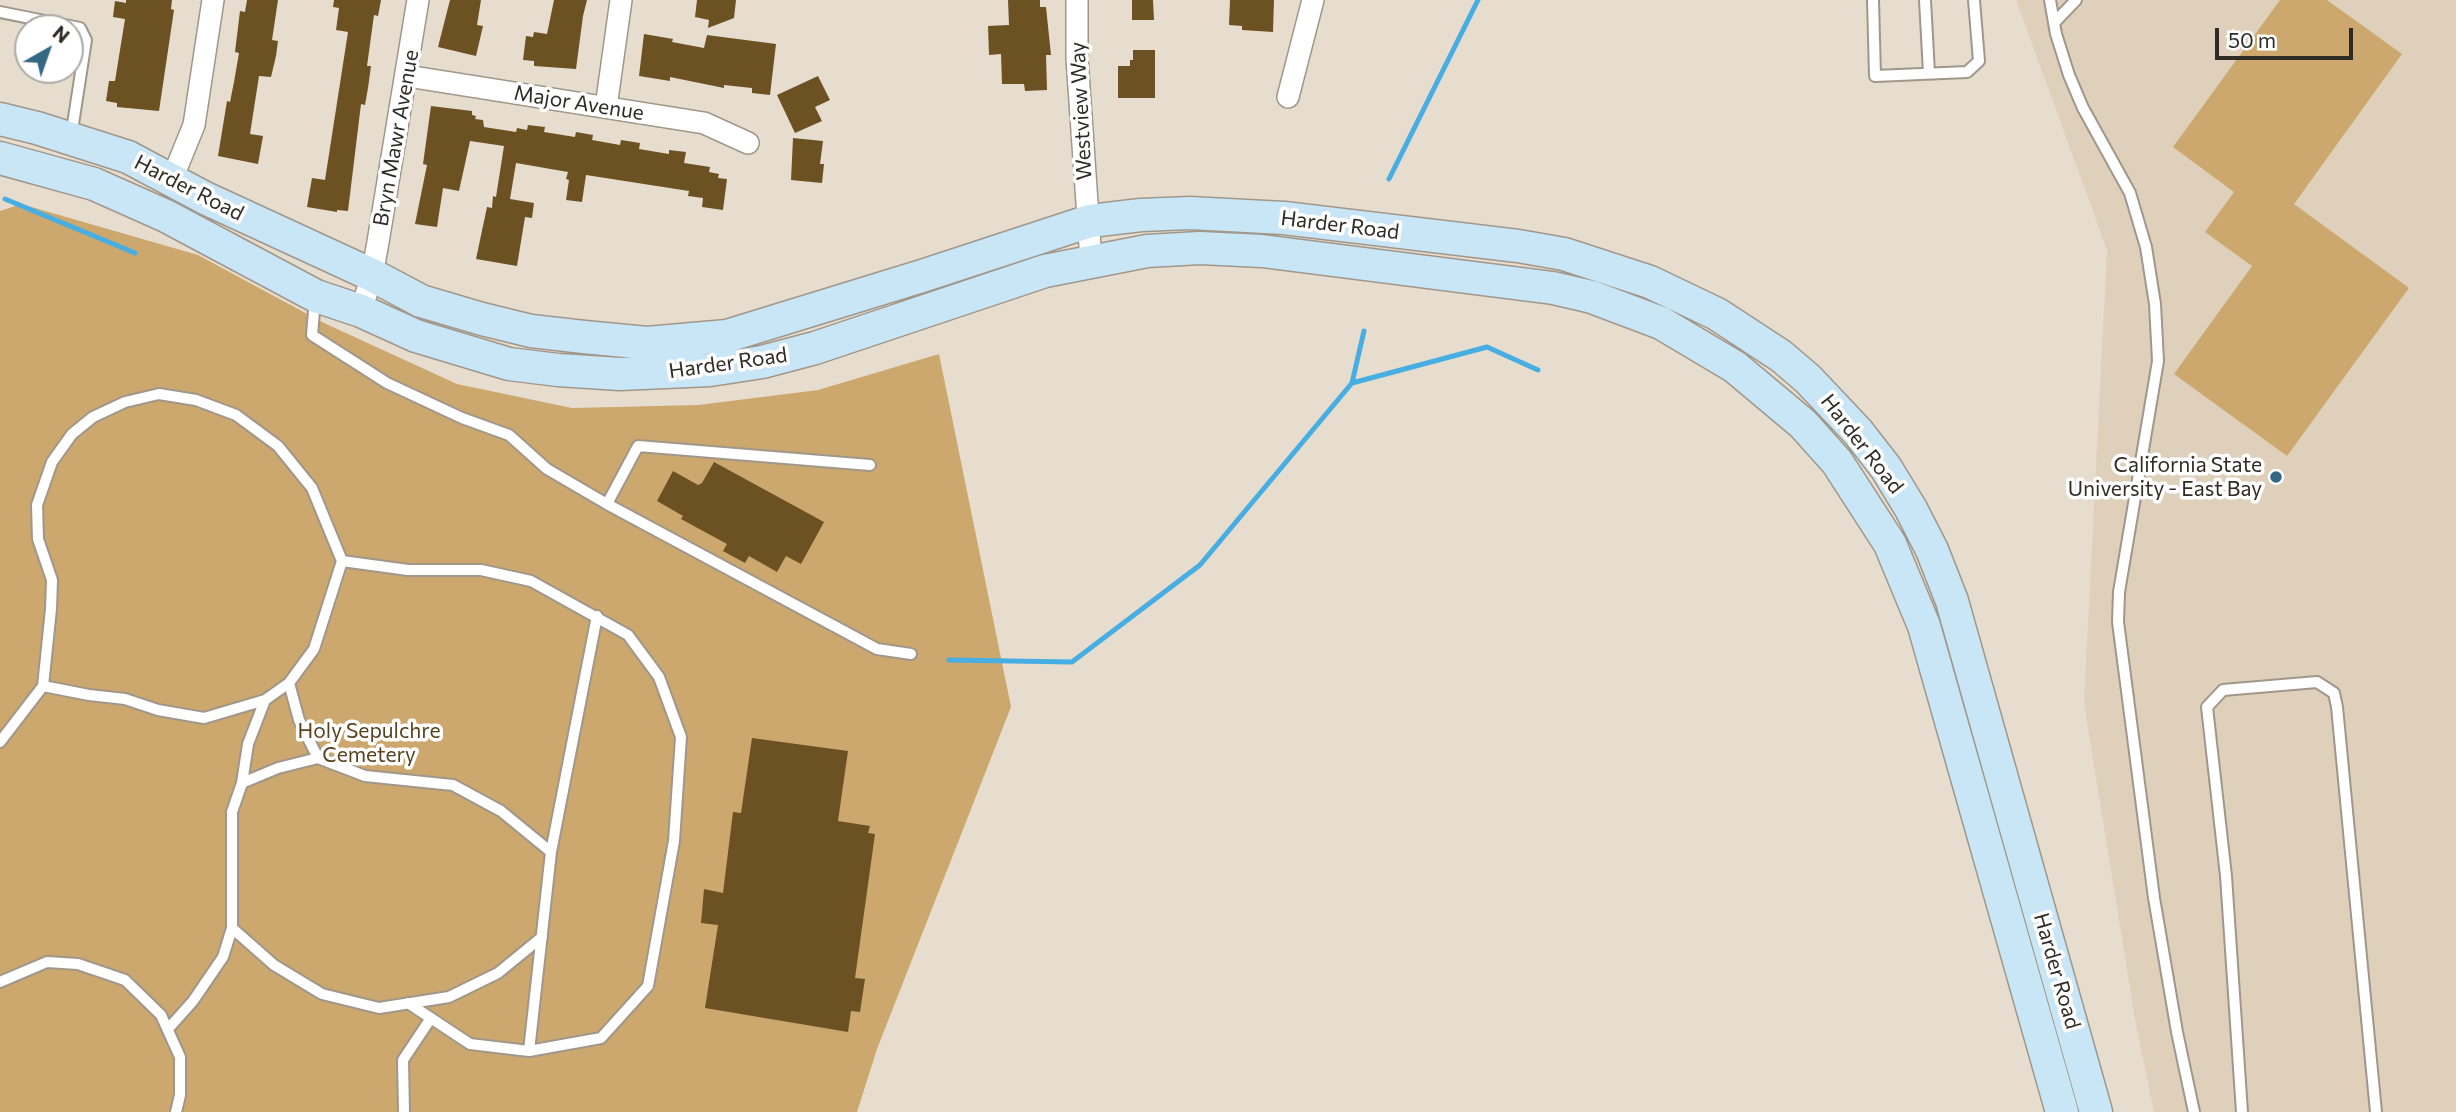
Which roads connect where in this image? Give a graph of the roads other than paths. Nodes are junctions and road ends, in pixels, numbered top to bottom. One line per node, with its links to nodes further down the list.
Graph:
1 (213, 0): 21 (street)
2 (418, 0): 14 (street, Bryn Mawr Avenue)
3 (621, 0): 16 (street)
4 (1077, 0): 22 (street, Westview Way)
5 (1314, 0): 15 (street)
6 (1873, 0): 13 (lane)
7 (1924, 0): 13 (lane)
8 (1973, 0): 13 (lane)
9 (2050, 0): 12 (lane)
10 (2076, 0): 12 (lane)
11 (0, 12): 18 (lane)
12 (2054, 23): 50 (lane)
13 (1929, 73)
14 (407, 76): 16 (street, Major Avenue); 24 (street, Bryn Mawr Avenue)
15 (1289, 97)
16 (606, 107): 19 (street, Major Avenue)
17 (0, 119): 18 (street, Harder Road)
18 (71, 139): 21 (street, Harder Road)
19 (748, 144)
20 (0, 158): 25 (street, Harder Road)
21 (172, 179): 24 (street, Harder Road)
22 (1090, 221): 23 (street); 24 (street, Harder Road); 49 (street, Harder Road)
23 (1091, 261): 26 (street, Harder Road); 48 (street, Harder Road)
24 (372, 275): 26 (street)
25 (316, 296): 26 (street, Harder Road); 28 (lane)
26 (360, 311)
27 (870, 465): 28 (lane)
28 (607, 504): 31 (lane)
29 (342, 561): 30 (lane); 32 (lane); 33 (lane)
30 (597, 616): 38 (lane); 45 (lane)
31 (911, 654)
32 (289, 683): 34 (lane); 36 (lane)
33 (43, 686): 34 (lane); 35 (lane)
34 (265, 700): 37 (lane)
35 (0, 742)
36 (318, 758): 37 (lane); 38 (lane)
37 (242, 783): 39 (lane)
38 (551, 852): 40 (lane)
39 (232, 928): 42 (lane); 44 (lane)
40 (542, 937): 42 (lane); 45 (lane)
41 (0, 982): 44 (lane)
42 (408, 1003): 43 (lane)
43 (431, 1018): 45 (lane); 47 (lane)
44 (168, 1030): 46 (lane)
45 (528, 1051)
46 (176, 1112)
47 (404, 1112)
48 (2062, 1112)
49 (2096, 1112)
50 (2194, 1112)
51 (2242, 1112): 52 (lane)
52 (2376, 1112)

